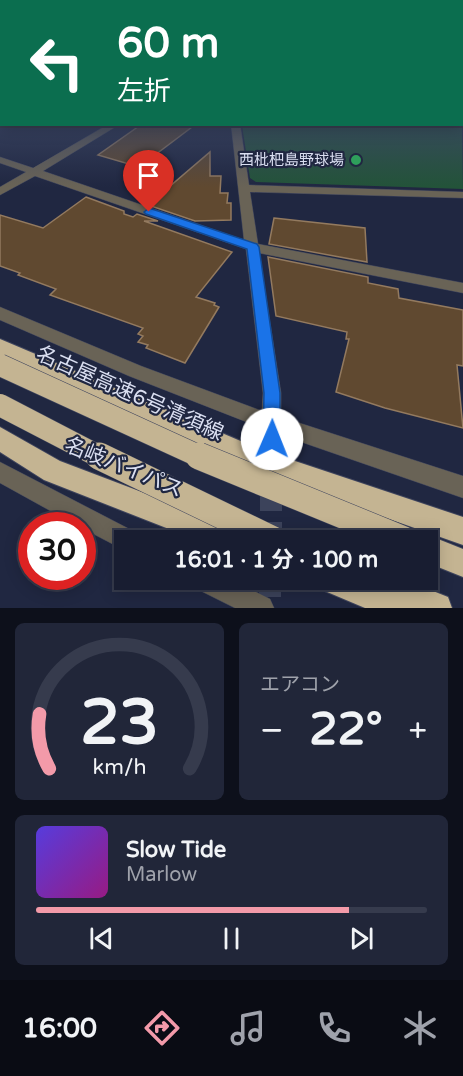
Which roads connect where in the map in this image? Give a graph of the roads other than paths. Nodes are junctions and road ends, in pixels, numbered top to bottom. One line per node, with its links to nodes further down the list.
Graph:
1 (105, 130): 4 (street)
2 (236, 130): 5 (street)
3 (0, 160): 4 (street)
4 (37, 171): 6 (street); 8 (street)
5 (243, 188): 7 (street); 8 (street)
6 (0, 192)
7 (463, 195)
8 (253, 247): 9 (street); 14 (street)
9 (463, 288)
10 (0, 313): 14 (street)
11 (0, 347): 21 (highway)
12 (0, 364): 20 (highway, 名古屋高速6号清須線, bridge)
13 (0, 405): 19 (highway, bridge)
14 (272, 431): 17 (street)
15 (0, 439): 18 (highway, 名岐バイパス)
16 (0, 472): 22 (street)
17 (463, 487)
18 (206, 530)
19 (252, 530)
20 (379, 530)
21 (463, 531)
22 (114, 533)
23 (438, 553): 24 (highway)
24 (463, 563)
25 (232, 590): 28 (street)
26 (357, 590): 29 (highway)
27 (394, 590): 30 (highway)
28 (267, 604)
29 (401, 608)
30 (437, 608)

